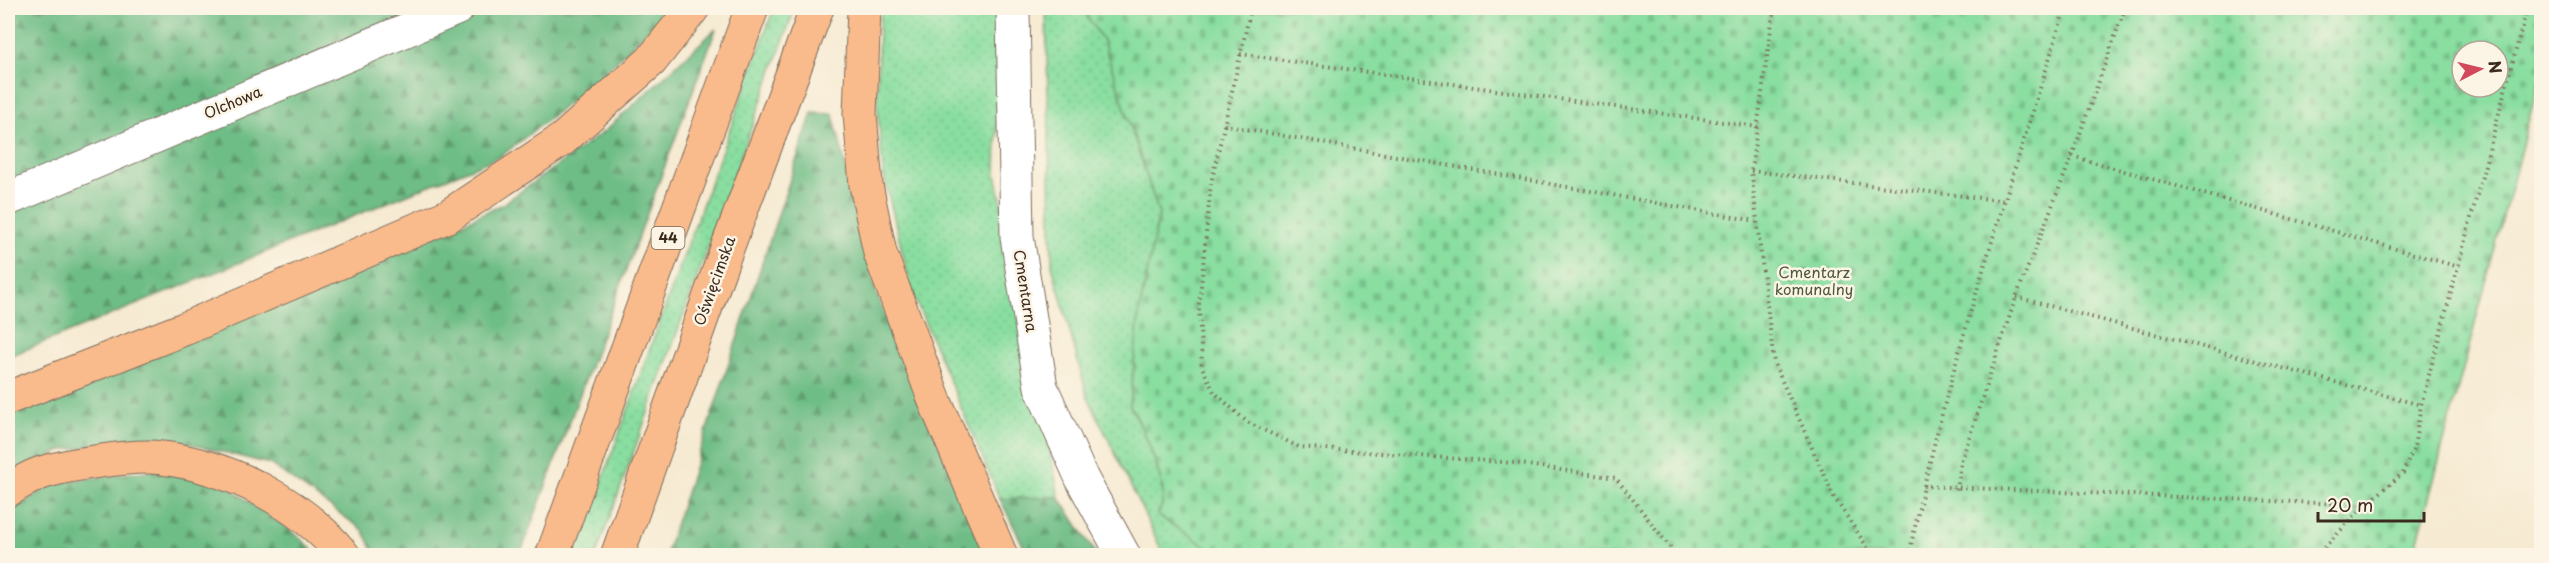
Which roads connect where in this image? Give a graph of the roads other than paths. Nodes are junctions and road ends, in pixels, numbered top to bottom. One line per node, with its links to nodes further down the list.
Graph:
1 (458, 8): 7 (street, Olchowa)
2 (693, 8): 8 (main road)
3 (752, 8): 11 (main road, 44)
4 (817, 8): 12 (main road, Oświęcimska)
5 (864, 8): 13 (main road)
6 (1013, 8): 14 (street, Cmentarna)
7 (8, 199)
8 (8, 398)
9 (8, 490): 10 (main road)
10 (344, 555)
11 (552, 555)
12 (617, 555)
13 (1001, 555)
14 (1124, 555)

